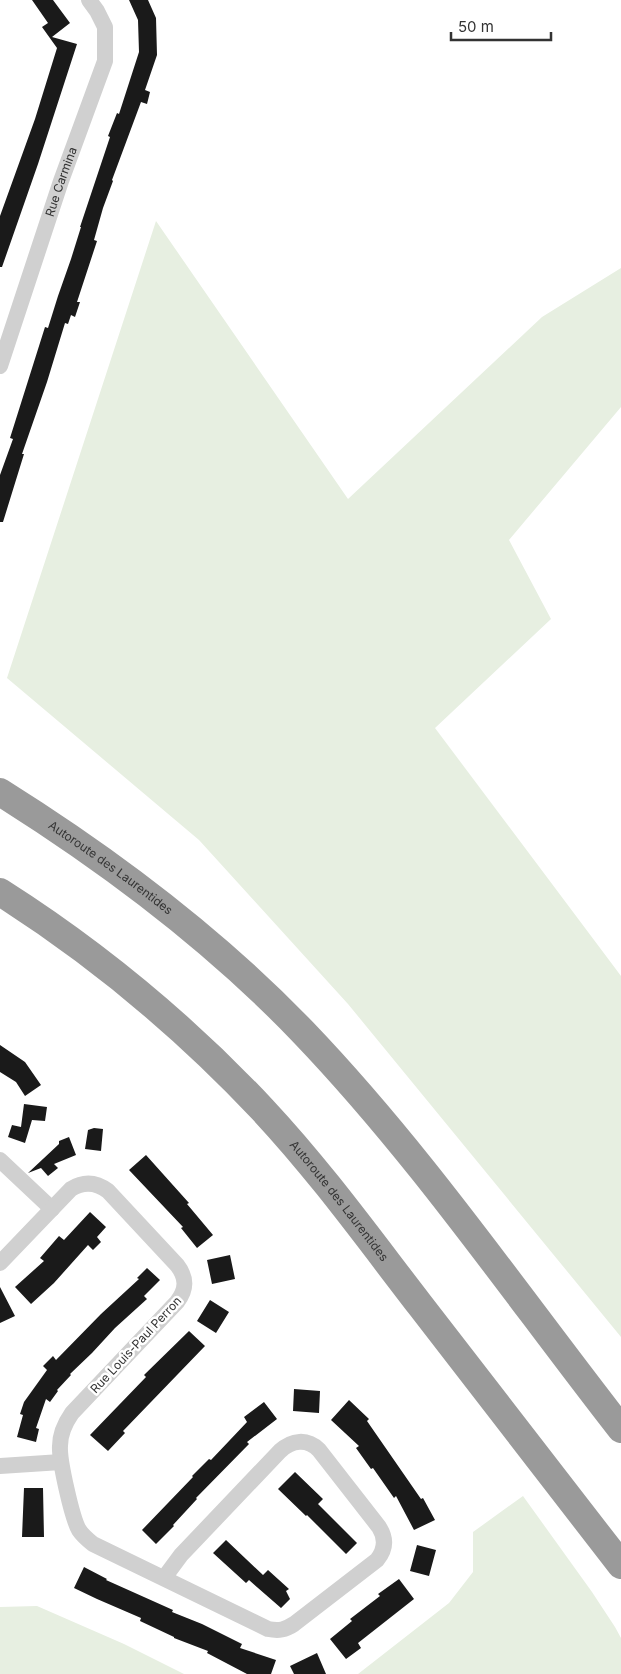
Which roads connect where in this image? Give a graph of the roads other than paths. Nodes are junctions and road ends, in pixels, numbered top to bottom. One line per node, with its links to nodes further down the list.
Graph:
1 (89, 0): 2 (street, Rue Carmina)
2 (0, 366)
3 (0, 792): 8 (highway, Autoroute des Laurentides)
4 (0, 892): 13 (highway, Autoroute des Laurentides)
5 (0, 1160): 6 (street)
6 (52, 1209): 7 (street, Rue Louis-Paul Perron); 11 (street, Rue Louis-Paul Perron)
7 (0, 1263)
8 (601, 1403): 9 (highway); 10 (highway, Autoroute des Laurentides)
9 (621, 1421)
10 (621, 1429)
11 (61, 1462): 12 (street); 14 (street, Rue Louis-Paul Perron)
12 (0, 1466)
13 (620, 1565)
14 (164, 1578): 14 (street, Rue Louis-Paul Perron)

